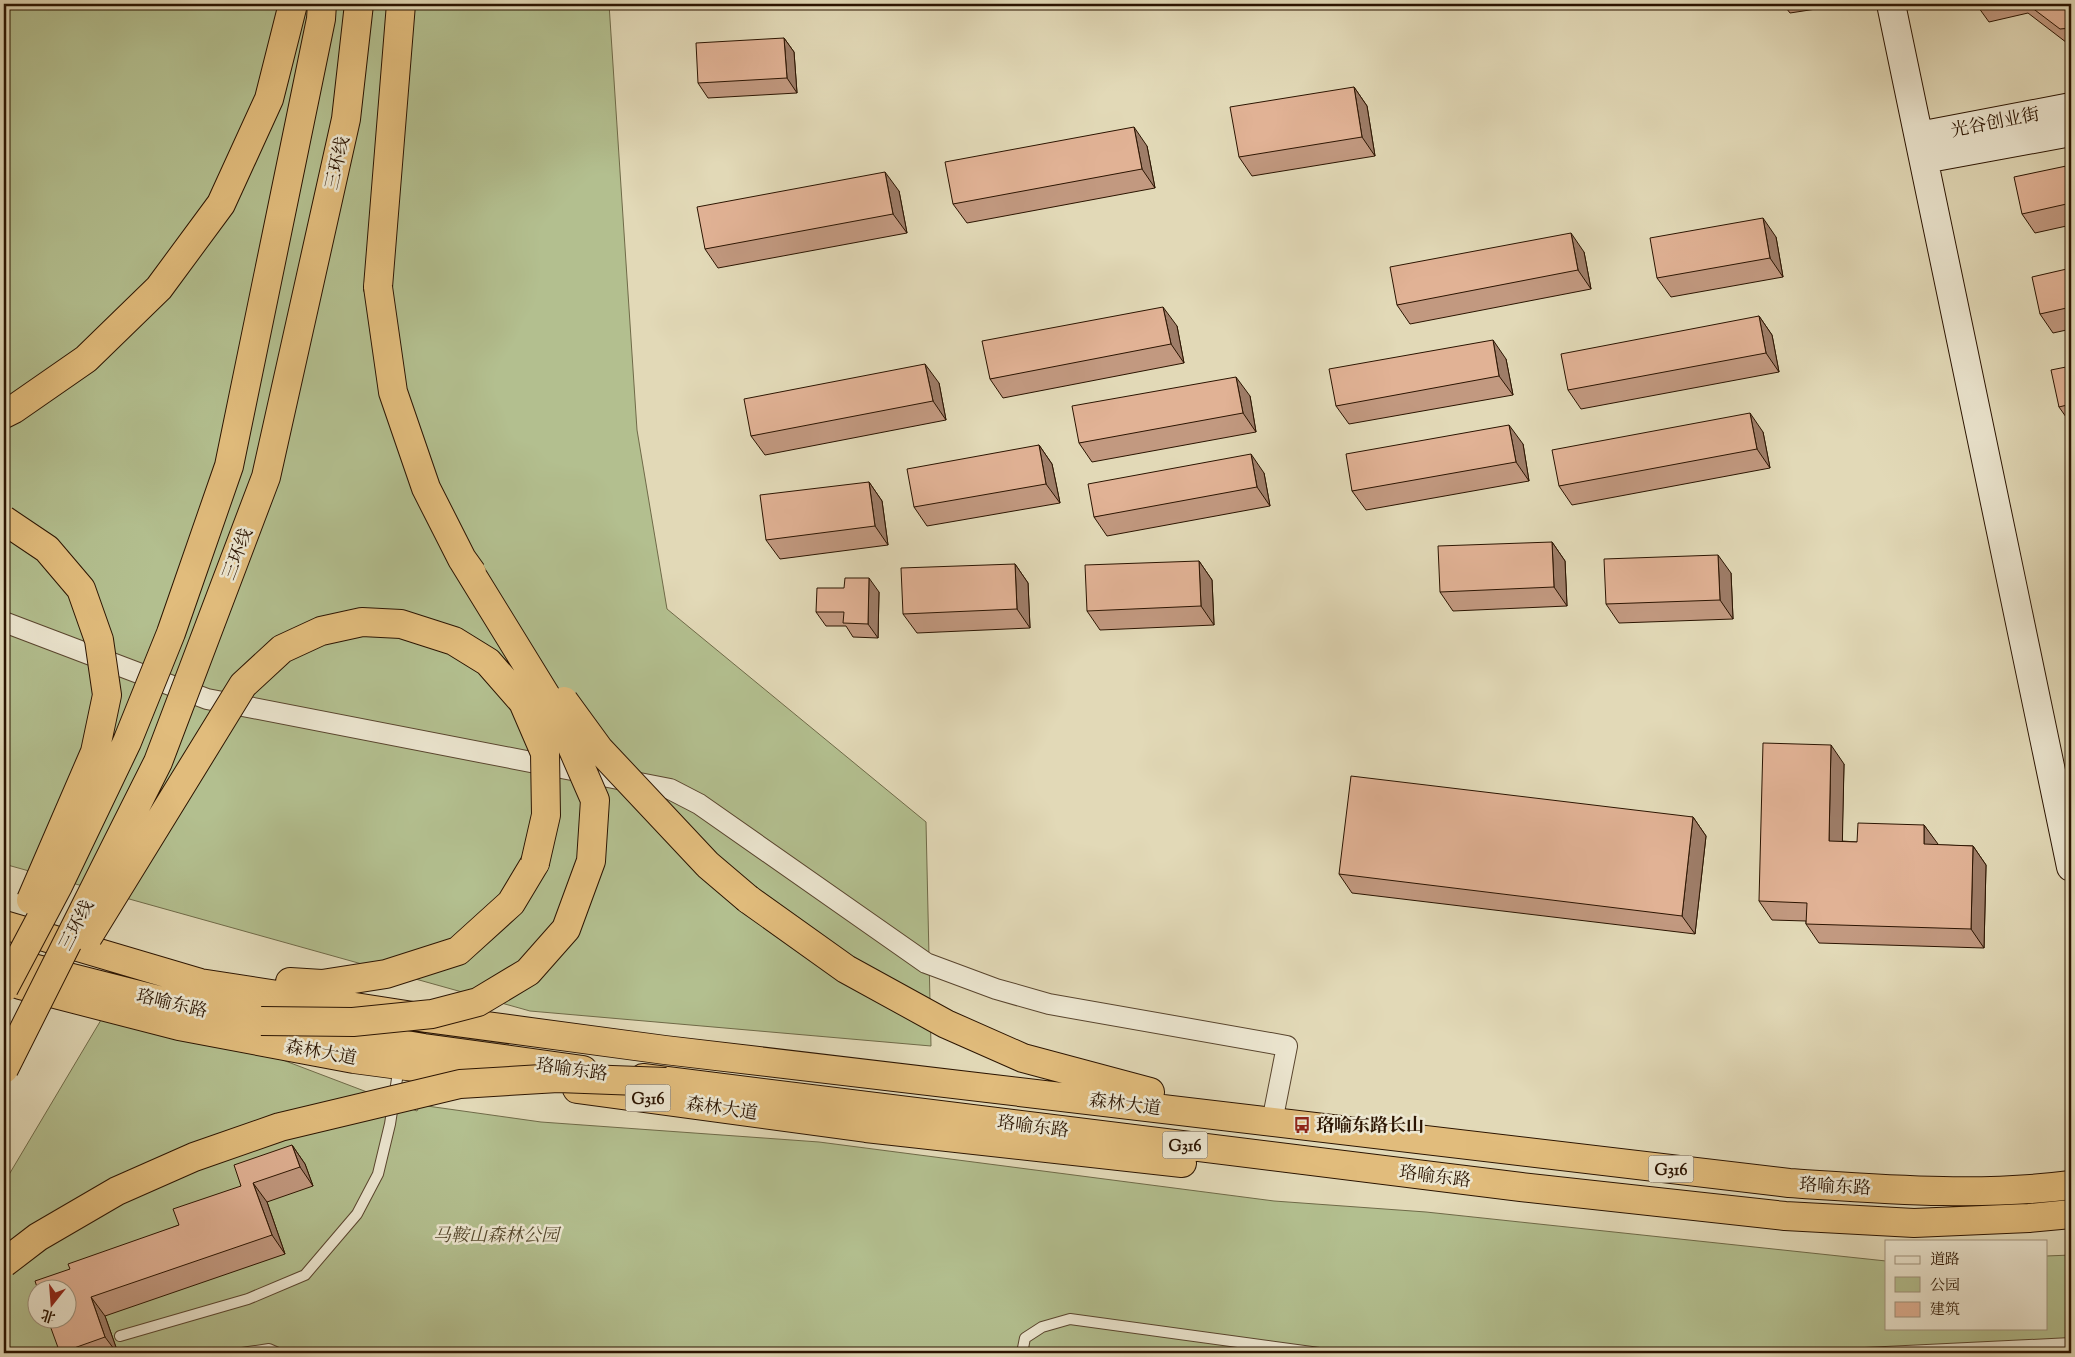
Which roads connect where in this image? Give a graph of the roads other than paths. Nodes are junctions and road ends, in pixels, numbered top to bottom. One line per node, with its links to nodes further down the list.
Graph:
1 (293, 4): 9 (highway)
2 (322, 4): 19 (highway, 三环线, bridge)
3 (359, 4): 22 (highway, 三环线, bridge)
4 (401, 4): 11 (highway, bridge)
5 (1891, 4): 8 (main road)
6 (2071, 107): 8 (main road, 光谷创业街)
7 (2071, 132): 8 (main road, 光谷创业街)
8 (1922, 147): 13 (main road)
9 (4, 414)
10 (4, 520): 16 (highway, bridge)
11 (462, 559): 20 (highway, bridge); 25 (highway, bridge)
12 (4, 622): 25 (street)
13 (2071, 867)
14 (4, 925): 17 (highway, 森林大道 / G316)
15 (4, 959): 20 (highway, 珞喻东路 / G316, bridge)
16 (4, 964)
17 (158, 971): 23 (highway, bridge); 25 (highway, 森林大道 / G316)
18 (4, 980): 21 (highway, 森林大道 / G316)
19 (4, 988)
20 (261, 1021): 24 (highway, 珞喻东路 / G316, bridge)
21 (399, 1065): 26 (highway, 森林大道 / G316); 30 (lane)
22 (4, 1069)
23 (4, 1076)
24 (666, 1082): 26 (highway, 珞喻东路 / G316); 29 (highway, bridge)
25 (1272, 1122): 27 (highway, 珞喻东路 / G316)
26 (1299, 1159): 28 (highway, 珞喻东路 / G316)
27 (2071, 1184)
28 (2071, 1214)
29 (4, 1263)
30 (120, 1336)
31 (2071, 1343): 36 (lane)
32 (242, 1353): 33 (lane)
33 (278, 1353)
34 (1022, 1353): 35 (lane)
35 (1319, 1353)
36 (1865, 1353)

